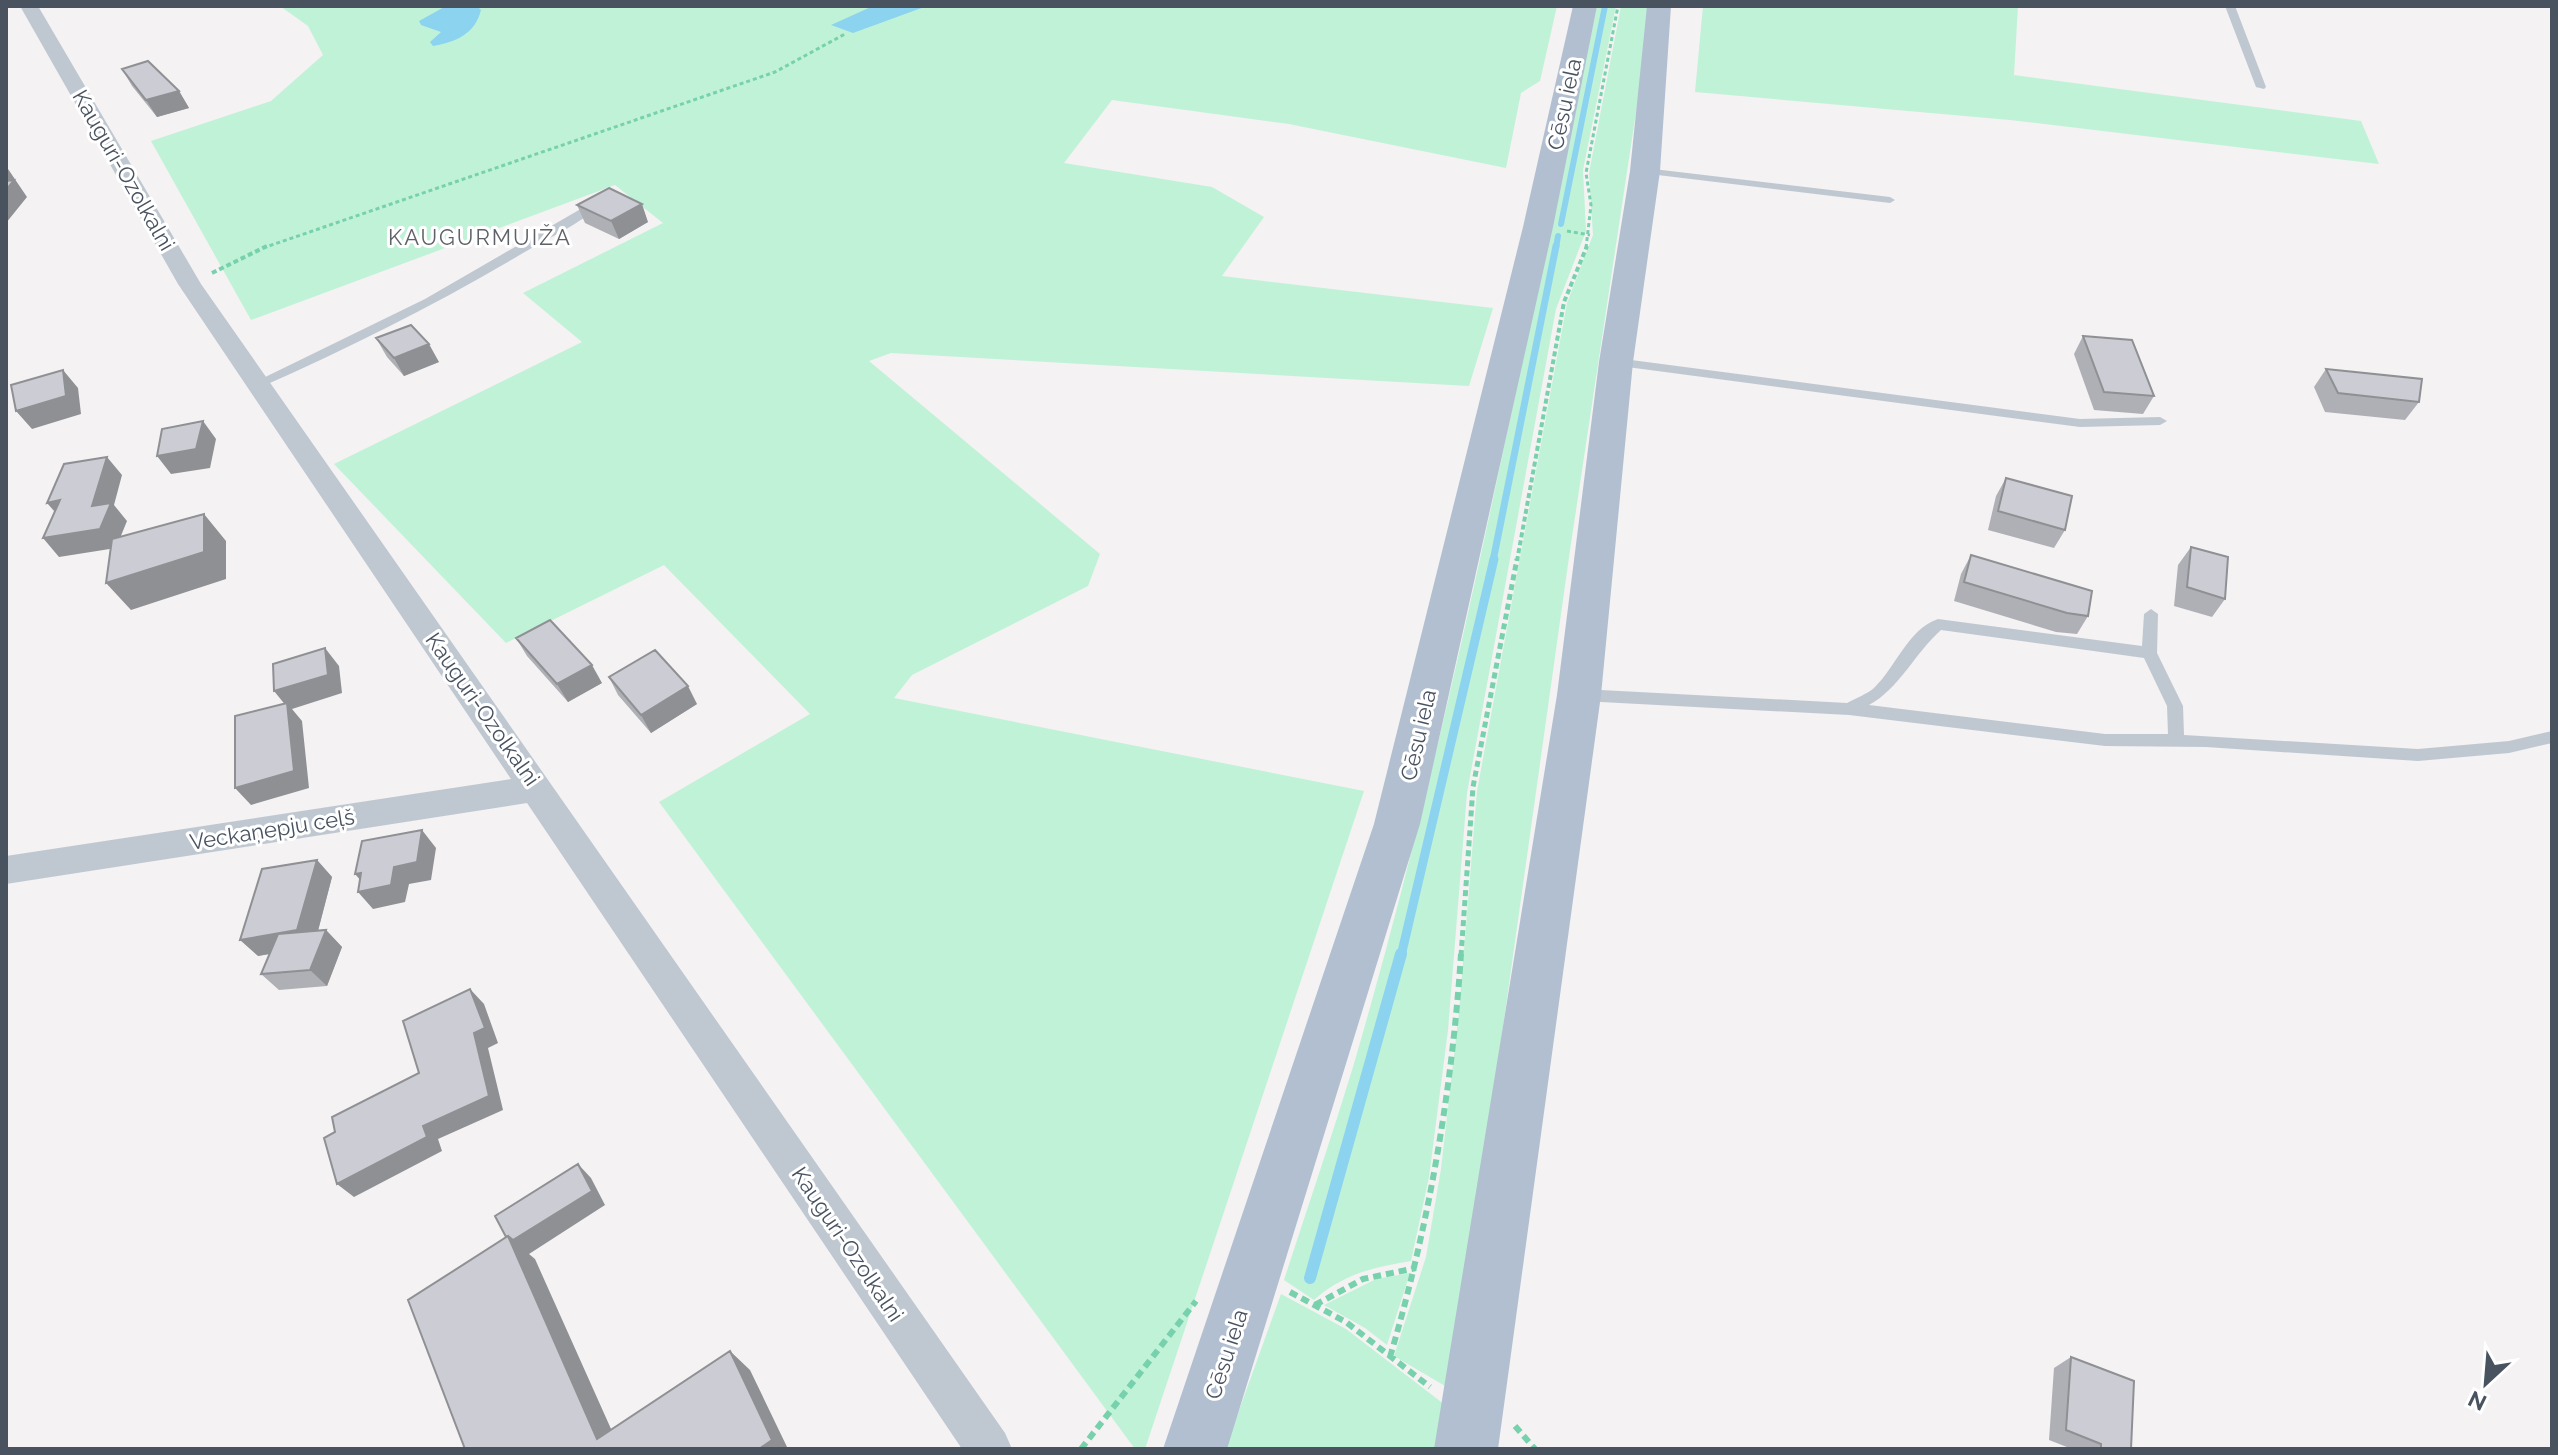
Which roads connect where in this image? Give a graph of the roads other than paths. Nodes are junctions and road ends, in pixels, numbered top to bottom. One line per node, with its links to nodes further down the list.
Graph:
1 (29, 6): 10 (street, Kauguri-Ozolkalni)
2 (1585, 6): 23 (main road, Cēsu iela)
3 (1659, 6): 6 (main road)
4 (2230, 6): 5 (lane)
5 (2261, 87)
6 (1645, 171): 7 (lane); 9 (main road)
7 (1890, 200)
8 (595, 205): 10 (lane)
9 (1616, 362): 11 (lane); 14 (main road)
10 (257, 384): 18 (street, Kauguri-Ozolkalni)
11 (2160, 421)
12 (2151, 614): 13 (lane)
13 (2149, 653): 15 (lane); 17 (lane)
14 (1579, 695): 15 (lane); 24 (main road)
15 (1849, 709): 17 (lane)
16 (2552, 737): 17 (lane)
17 (2176, 741)
18 (537, 788): 19 (street, Veckaņepju ceļš); 20 (street, Kauguri-Ozolkalni)
19 (6, 870)
20 (955, 1401): 21 (street); 22 (street)
21 (989, 1449)
22 (1001, 1449)
23 (1195, 1449)
24 (1466, 1449)

